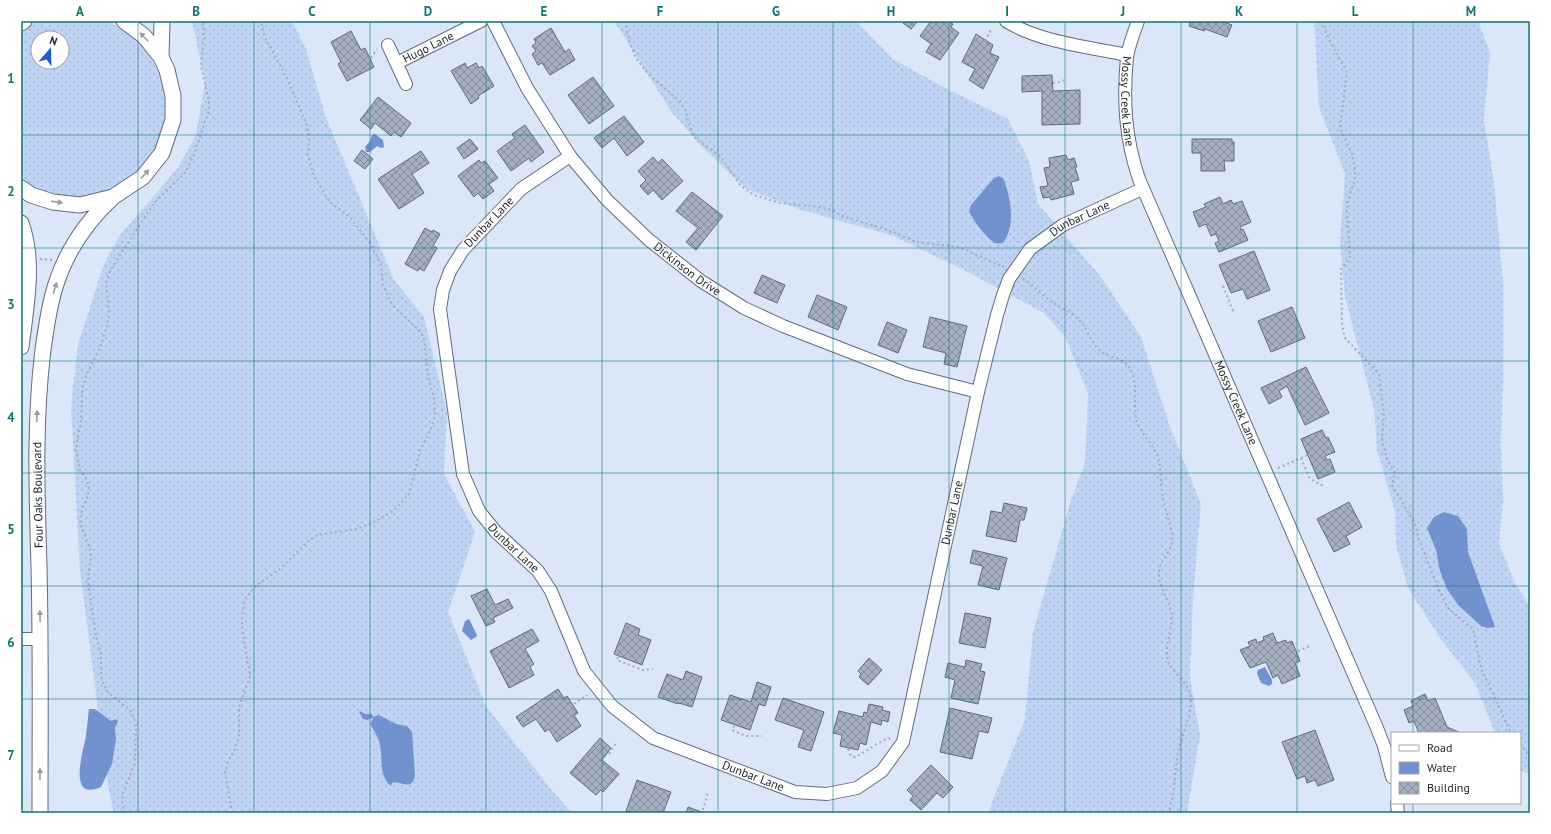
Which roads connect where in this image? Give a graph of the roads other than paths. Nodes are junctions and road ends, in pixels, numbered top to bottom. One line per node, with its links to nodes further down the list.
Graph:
1 (24, 21): 8 (street)
2 (124, 21): 11 (street, one-way to 2)
3 (162, 21): 11 (street)
4 (481, 21): 12 (street, Hugo Lane)
5 (493, 21): 14 (street, Dickinson Drive)
6 (1006, 21): 10 (street)
7 (1138, 21): 10 (street, Mossy Creek Lane)
8 (21, 23)
9 (388, 45): 12 (street)
10 (1127, 56): 16 (street, Mossy Creek Lane)
11 (161, 57): 17 (street, one-way to 11)
12 (396, 63): 13 (street)
13 (406, 84)
14 (570, 156): 20 (street, Dickinson Drive); 20 (street, Dunbar Lane)
15 (21, 188): 17 (street, one-way to 17)
16 (1142, 189): 20 (street, Dunbar Lane); 23 (street, Mossy Creek Lane)
17 (113, 197): 22 (street, Four Oaks Boulevard, one-way to 17)
18 (21, 223): 19 (street)
19 (21, 346)
20 (978, 392)
21 (21, 639): 22 (street)
22 (41, 639): 24 (street, Four Oaks Boulevard, one-way to 22)
23 (1391, 773)
24 (40, 813)

